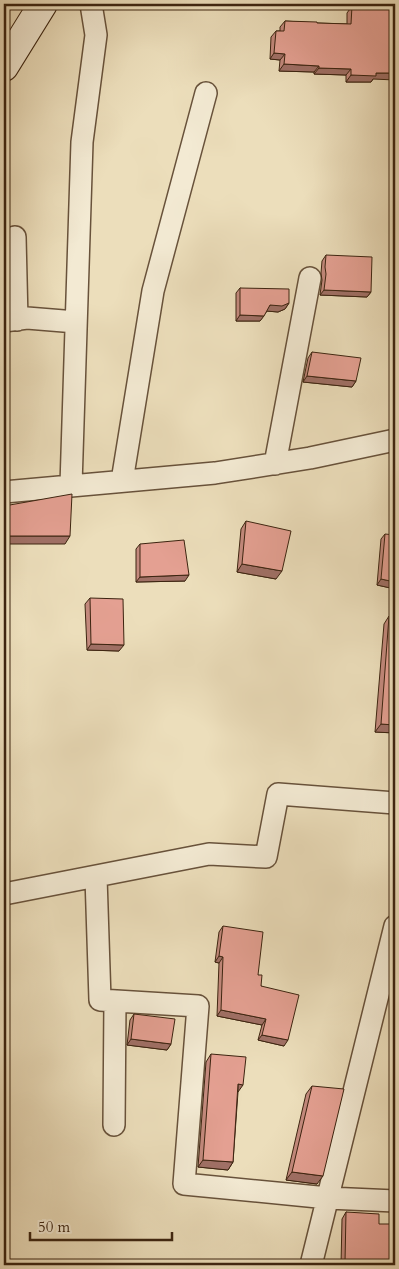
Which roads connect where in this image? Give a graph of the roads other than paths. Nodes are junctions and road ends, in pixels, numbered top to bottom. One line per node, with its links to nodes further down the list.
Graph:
1 (43, 4): 3 (street)
2 (91, 4): 8 (street)
3 (4, 67)
4 (206, 93): 11 (street)
5 (15, 237): 7 (street)
6 (310, 278): 10 (street)
7 (10, 320): 8 (street)
8 (76, 322): 12 (street)
9 (395, 440): 10 (street)
10 (275, 464): 11 (street)
11 (122, 481): 12 (street)
12 (72, 485): 13 (street)
13 (4, 492)
14 (395, 803): 15 (street)
15 (96, 877): 16 (street); 18 (street)
16 (4, 894)
17 (395, 926): 20 (street)
18 (115, 1000): 19 (street); 20 (street)
19 (114, 1125)
20 (328, 1198): 21 (street); 22 (street)
21 (395, 1201)
22 (311, 1265)

